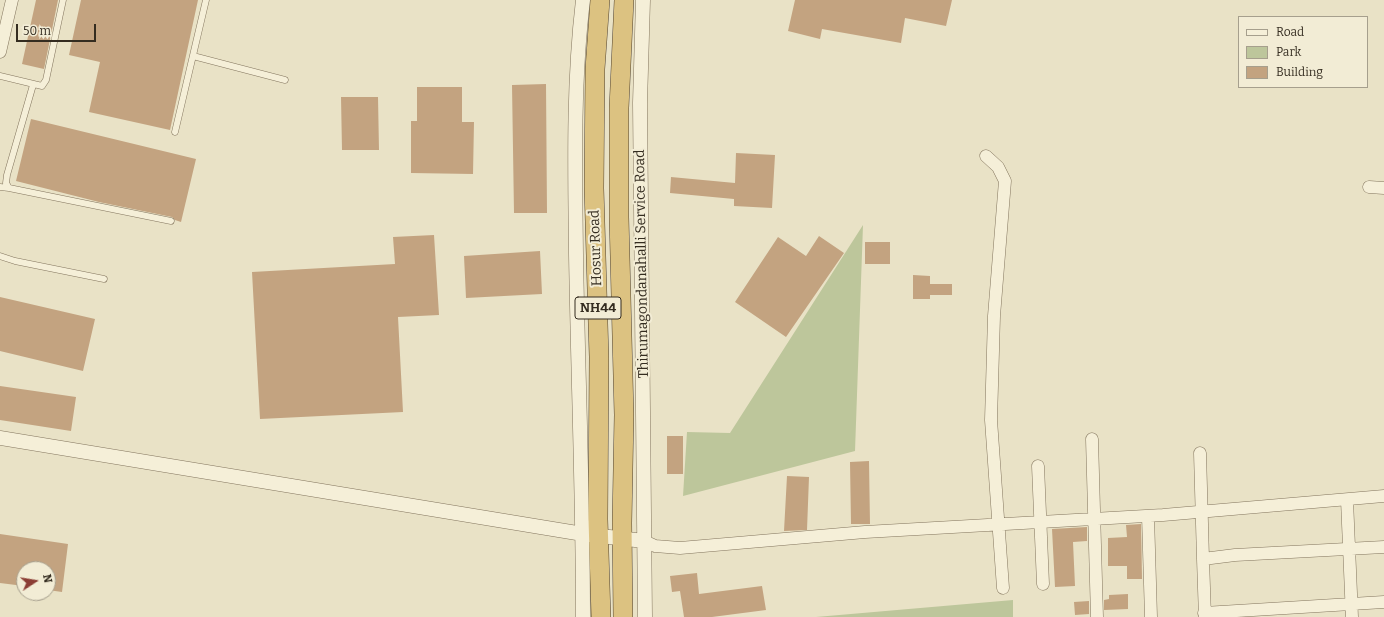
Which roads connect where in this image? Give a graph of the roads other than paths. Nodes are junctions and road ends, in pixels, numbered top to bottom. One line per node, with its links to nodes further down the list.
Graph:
1 (12, 0): 8 (street)
2 (63, 0): 12 (lane)
3 (206, 0): 9 (lane)
4 (583, 0): 33 (street)
5 (600, 0): 33 (highway, Hosur Road / NH44)
6 (624, 0): 35 (highway, Hosur Road / NH44)
7 (643, 0): 34 (street, Thirumagondanahalli Service Road)
8 (0, 51)
9 (193, 56): 11 (lane); 13 (lane)
10 (0, 76): 12 (lane)
11 (285, 80)
12 (33, 85): 17 (lane)
13 (175, 132)
14 (986, 156): 32 (street)
15 (0, 187): 17 (lane)
16 (1369, 187): 18 (street)
17 (9, 188): 19 (lane)
18 (1384, 188)
19 (171, 221)
20 (0, 256): 21 (lane)
21 (104, 279)
22 (0, 438): 33 (street)
23 (1092, 439): 30 (street)
24 (1200, 453): 28 (street)
25 (1038, 466): 31 (street)
26 (1384, 496): 27 (street)
27 (1346, 500): 28 (street); 37 (street)
28 (1202, 512): 29 (street); 38 (street)
29 (1148, 516): 30 (street); 49 (street)
30 (1095, 519): 31 (street); 48 (street)
31 (1040, 522): 32 (street); 39 (street)
32 (1000, 524): 34 (street); 40 (street)
33 (591, 535): 35 (street); 44 (street); 45 (highway, Hosur Road / NH44)
34 (644, 535): 35 (street); 47 (street, Thirumagondanahalli Service Road)
35 (622, 539): 46 (highway, Hosur Road / NH44)
36 (1384, 547): 37 (street)
37 (1349, 549): 38 (street); 42 (street)
38 (1204, 559): 43 (street)
39 (1043, 584)
40 (1003, 588)
41 (1384, 602): 42 (street)
42 (1352, 604): 43 (street); 50 (street)
43 (1204, 615)
44 (583, 617)
45 (601, 617)
46 (623, 617)
47 (644, 617)
48 (1097, 617)
49 (1151, 617)
50 (1352, 617)

